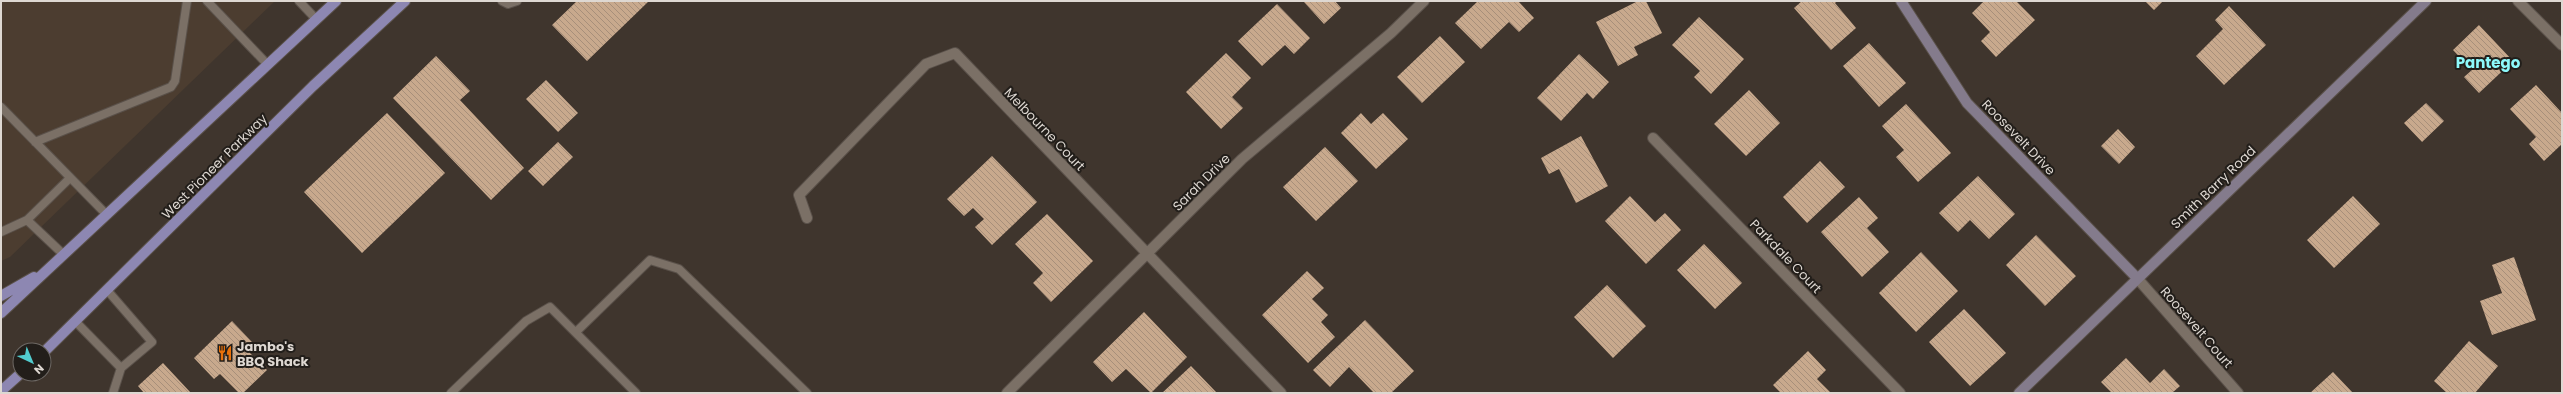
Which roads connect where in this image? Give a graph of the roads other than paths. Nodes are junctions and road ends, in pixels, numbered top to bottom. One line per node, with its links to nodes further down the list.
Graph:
1 (187, 1): 17 (lane)
2 (207, 1): 14 (lane)
3 (300, 1): 12 (lane)
4 (336, 1): 12 (main road)
5 (405, 1): 27 (main road, West Pioneer Parkway)
6 (502, 1): 7 (lane)
7 (517, 1)
8 (1424, 1): 24 (street, Sarah Drive)
9 (1901, 1): 26 (street, Roosevelt Drive)
10 (2426, 1): 26 (street, Smith Barry Road)
11 (2518, 1): 13 (street)
12 (316, 19): 14 (main road)
13 (2562, 45)
14 (268, 65): 19 (main road)
15 (1, 107): 17 (lane)
16 (1653, 138): 42 (street, Parkdale Court)
17 (35, 142): 18 (lane)
18 (70, 178): 19 (lane); 21 (lane)
19 (107, 215): 23 (main road)
20 (807, 218): 24 (street, Melbourne Court)
21 (27, 220): 22 (lane); 23 (lane)
22 (1, 232)
23 (64, 254): 25 (main road)
24 (1146, 255): 40 (street, Sarah Drive); 41 (street, Melbourne Court)
25 (50, 268): 28 (main road); 29 (main road)
26 (2136, 278): 43 (street, Smith Barry Road); 44 (street, Roosevelt Court)
27 (107, 290): 30 (main road, West Pioneer Parkway); 33 (lane)
28 (1, 296)
29 (1, 313)
30 (75, 321): 32 (main road, West Pioneer Parkway); 33 (lane)
31 (576, 332): 37 (lane); 38 (lane); 39 (lane)
32 (52, 344)
33 (121, 368): 36 (lane)
34 (12, 381): 35 (main road)
35 (1, 391)
36 (113, 393)
37 (451, 393)
38 (636, 393)
39 (807, 393)
40 (1007, 393)
41 (1281, 393)
42 (1900, 393)
43 (2019, 393)
44 (2238, 393)

